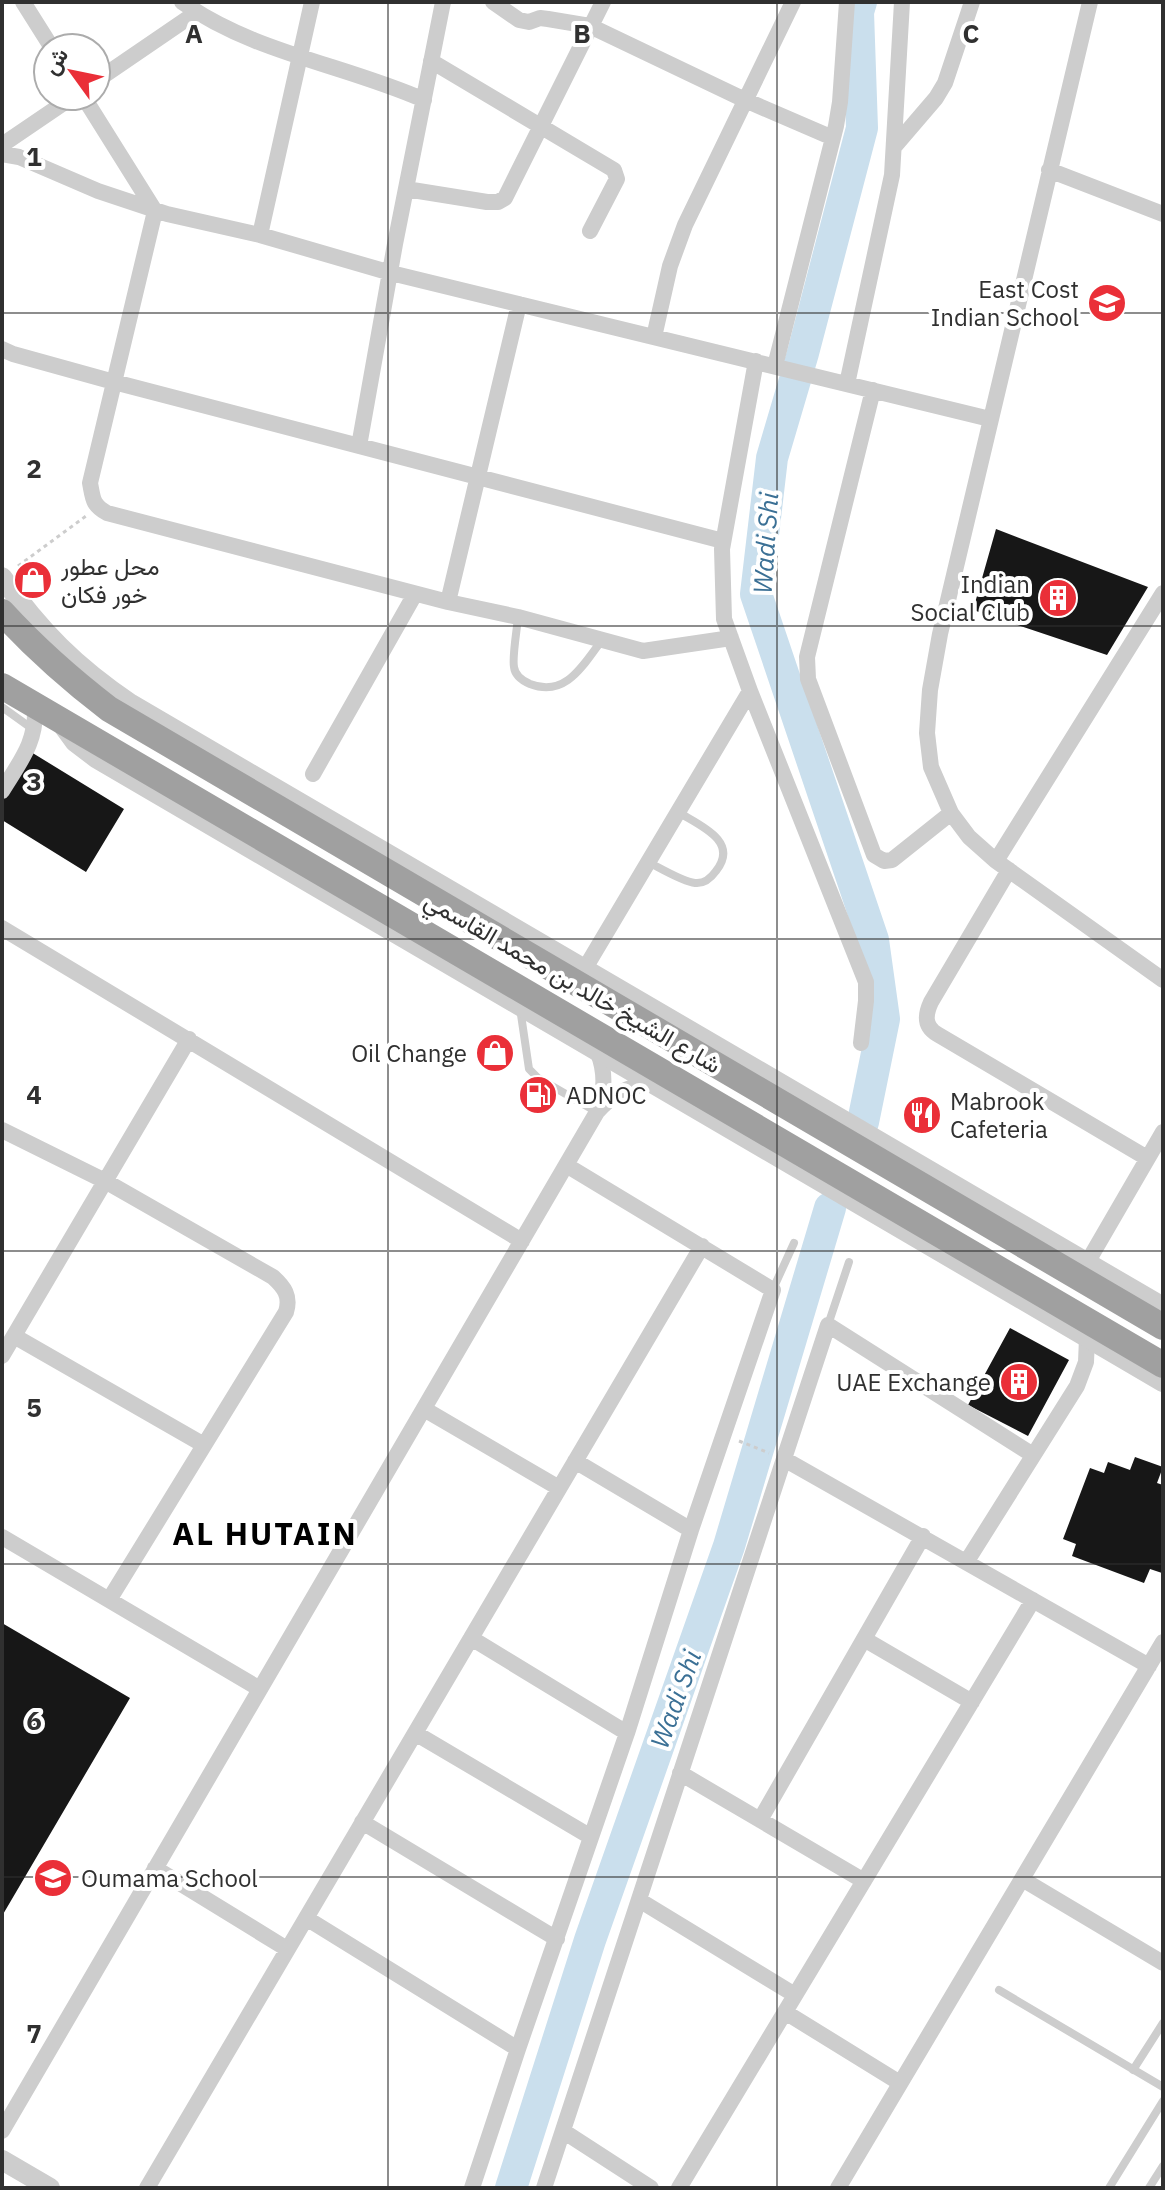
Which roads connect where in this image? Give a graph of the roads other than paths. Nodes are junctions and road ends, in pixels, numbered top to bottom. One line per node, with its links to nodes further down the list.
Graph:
1 (23, 2): 13 (street)
2 (312, 2): 14 (street)
3 (443, 2): 15 (street)
4 (493, 2): 12 (street)
5 (603, 2): 12 (street)
6 (793, 2): 18 (street)
7 (847, 2): 22 (street)
8 (902, 2): 24 (street)
9 (972, 2): 24 (street)
10 (1090, 2): 26 (street)
11 (190, 7): 14 (street); 16 (street)
12 (590, 26): 18 (street); 21 (street)
13 (42, 32)
14 (301, 57): 17 (street); 31 (street)
15 (431, 61): 17 (street); 21 (street)
16 (112, 68)
17 (424, 100): 27 (street)
18 (745, 100): 22 (street); 34 (street)
19 (50, 112): 23 (street)
20 (93, 112): 28 (street)
21 (542, 126): 27 (street); 30 (street)
22 (833, 138): 37 (street)
23 (2, 145)
24 (894, 147): 39 (street)
25 (2, 154): 28 (street)
26 (1049, 170): 29 (street); 41 (street)
27 (406, 189): 32 (street)
28 (155, 211): 31 (street); 38 (street)
29 (1163, 214)
30 (590, 231)
31 (260, 235): 32 (street)
32 (391, 273): 33 (street); 42 (street)
33 (519, 304): 34 (street); 43 (street)
34 (654, 337): 36 (street)
35 (2, 349): 38 (street)
36 (756, 361): 37 (street); 44 (street)
37 (775, 366): 39 (street)
38 (114, 382): 42 (street); 47 (street)
39 (847, 384): 40 (street)
40 (873, 390): 41 (street); 62 (street)
41 (990, 419): 62 (street)
42 (359, 446): 43 (street)
43 (477, 477): 44 (street); 48 (street)
44 (723, 541): 51 (street)
45 (2, 578): 52 (street)
46 (1163, 593): 64 (street)
47 (415, 594): 48 (street); 59 (street)
48 (448, 602): 50 (street)
49 (2, 612): 52 (highway, شارع الشيخ خالد بن محمد القاسمي)
50 (518, 617): 53 (street); 53 (lane)
51 (731, 638): 53 (street); 55 (street)
52 (39, 640): 58 (highway, شارع الشيخ خالد بن محمد القاسمي)
53 (602, 640)
54 (2, 686): 57 (highway, شارع الشيخ خالد بن محمد القاسمي)
55 (750, 691): 61 (street); 72 (street)
56 (2, 707): 57 (lane)
57 (35, 717): 60 (street); 65 (highway, شارع الشيخ خالد بن محمد القاسمي)
58 (213, 762): 67 (street); 70 (highway, شارع الشيخ خالد بن محمد القاسمي)
59 (313, 774)
60 (2, 791)
61 (678, 812): 63 (street); 63 (lane)
62 (951, 813): 64 (street)
63 (648, 862): 67 (street)
64 (1002, 866): 68 (street); 79 (street)
65 (392, 922): 69 (street); 78 (highway, شارع الشيخ خالد بن محمد القاسمي)
66 (2, 928): 71 (street)
67 (584, 970): 70 (street)
68 (1163, 980)
69 (520, 1007): 73 (street); 75 (lane)
70 (668, 1028): 86 (street); 90 (highway, شارع الشيخ خالد بن محمد القاسمي)
71 (189, 1039): 81 (street); 82 (street)
72 (861, 1043)
73 (598, 1053): 74 (street); 75 (street)
74 (650, 1083): 75 (street); 78 (street)
75 (597, 1112): 80 (street)
76 (2, 1130): 81 (street)
77 (1163, 1132): 79 (street)
78 (760, 1138): 92 (street); 94 (highway, شارع الشيخ خالد بن محمد القاسمي)
79 (1147, 1158): 86 (street)
80 (566, 1165): 82 (street); 84 (street)
81 (105, 1181): 91 (street); 97 (street)
82 (522, 1241): 96 (street)
83 (794, 1243): 87 (lane)
84 (702, 1246): 87 (street); 100 (street)
85 (849, 1262): 89 (lane)
86 (1087, 1263): 88 (street)
87 (773, 1290): 102 (street)
88 (1163, 1307)
89 (828, 1325): 98 (street); 99 (street)
90 (1163, 1327)
91 (14, 1336): 93 (street); 97 (street)
92 (1087, 1338): 95 (street); 98 (street)
93 (2, 1356)
94 (1163, 1365)
95 (1163, 1382)
96 (424, 1409): 101 (street); 112 (street)
97 (204, 1445): 106 (street)
98 (1033, 1455): 105 (street)
99 (779, 1457): 103 (street); 116 (street)
100 (575, 1461): 101 (street); 102 (street)
101 (559, 1488): 108 (street)
102 (691, 1530): 115 (street)
103 (923, 1536): 105 (street); 109 (street)
104 (2, 1537): 106 (street)
105 (967, 1561): 107 (street)
106 (109, 1600): 112 (street)
107 (1033, 1600): 111 (street); 113 (street)
108 (471, 1638): 114 (street); 115 (street)
109 (864, 1639): 113 (street); 117 (street)
110 (1163, 1642): 111 (street)
111 (1149, 1666): 121 (street)
112 (260, 1689): 120 (street)
113 (972, 1702): 122 (street)
114 (415, 1733): 118 (street); 119 (street)
115 (627, 1733): 119 (street)
116 (680, 1773): 117 (street); 123 (street)
117 (760, 1820): 122 (street)
118 (362, 1822): 124 (street); 125 (street)
119 (591, 1837): 125 (street)
120 (155, 1868): 126 (street); 137 (street)
121 (1022, 1879): 127 (street); 134 (street)
122 (864, 1881): 129 (street)
123 (639, 1900): 129 (street); 138 (street)
124 (306, 1918): 126 (street); 132 (street)
125 (557, 1939): 132 (street)
126 (287, 1949): 142 (street)
127 (1163, 1963)
128 (999, 1990): 133 (lane)
129 (795, 1995): 130 (street)
130 (785, 2012): 134 (street); 146 (street)
131 (1163, 2023): 133 (lane)
132 (518, 2049): 143 (street)
133 (1133, 2070): 135 (lane)
134 (900, 2083): 147 (street)
135 (1163, 2087)
136 (1163, 2101): 148 (lane)
137 (2, 2131)
138 (563, 2131): 144 (street); 145 (street)
139 (2, 2160): 141 (street)
140 (1163, 2166): 149 (lane)
141 (50, 2188)
142 (147, 2188)
143 (472, 2188)
144 (544, 2188)
145 (651, 2188)
146 (679, 2188)
147 (838, 2188)
148 (1109, 2188)
149 (1149, 2188)

